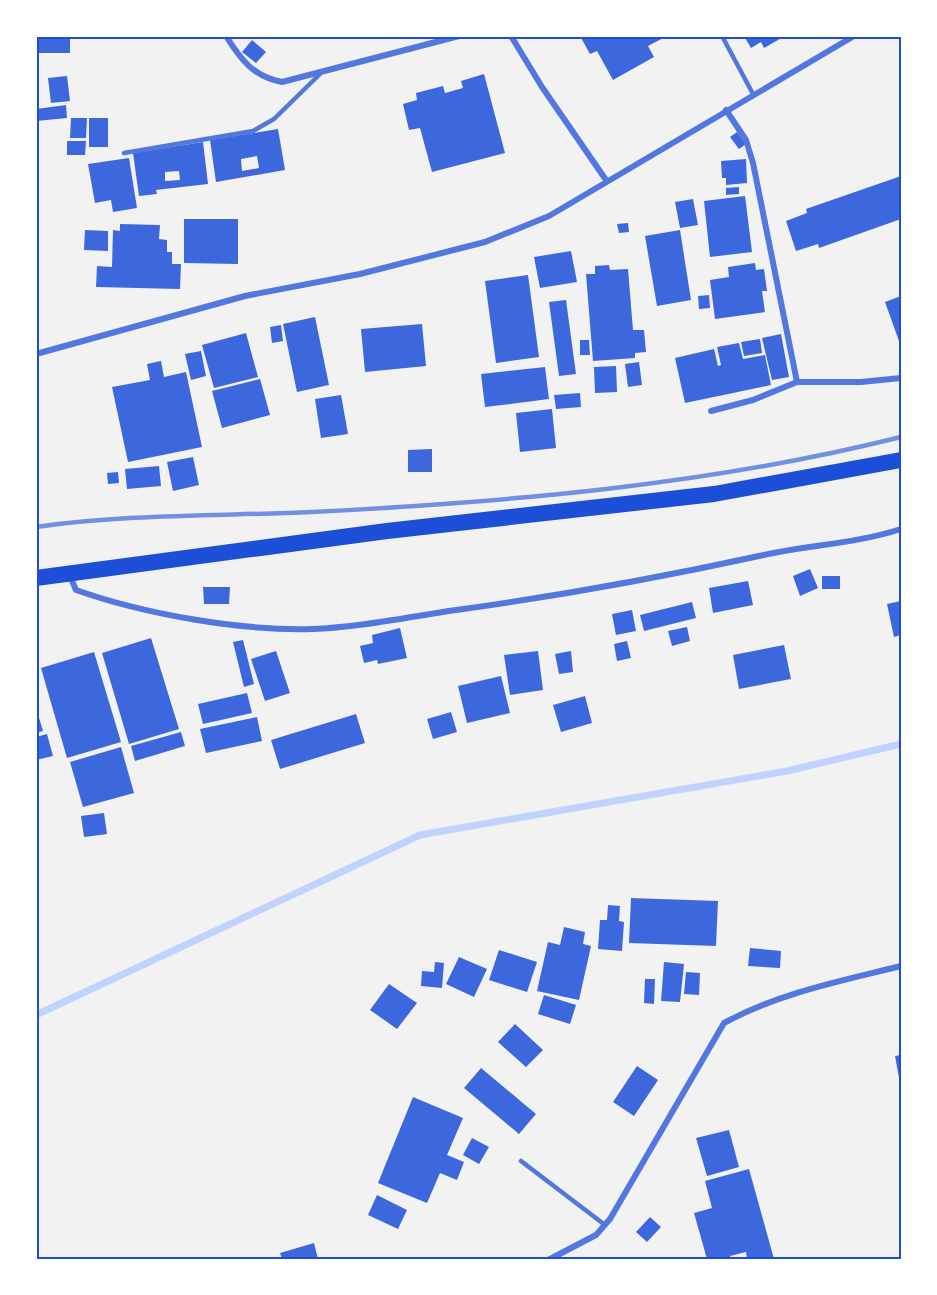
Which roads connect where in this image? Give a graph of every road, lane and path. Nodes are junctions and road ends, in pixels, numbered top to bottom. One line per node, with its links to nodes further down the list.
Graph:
1 (226, 36): 6 (street)
2 (459, 36): 6 (street)
3 (511, 36): 10 (street)
4 (722, 36): 7 (lane)
5 (854, 36): 7 (street)
6 (320, 74): 9 (lane)
7 (753, 94): 8 (street)
8 (726, 110): 10 (street); 13 (street)
9 (124, 153)
10 (606, 180): 11 (street)
11 (36, 354)
12 (901, 378): 13 (street)
13 (797, 382): 14 (street)
14 (711, 411)
15 (901, 460): 17 (highway)
16 (901, 529): 17 (street)
17 (69, 573): 18 (highway)
18 (36, 578)
19 (901, 966): 21 (street)
20 (521, 1161): 21 (lane)
21 (605, 1225): 22 (street)
22 (550, 1259)

